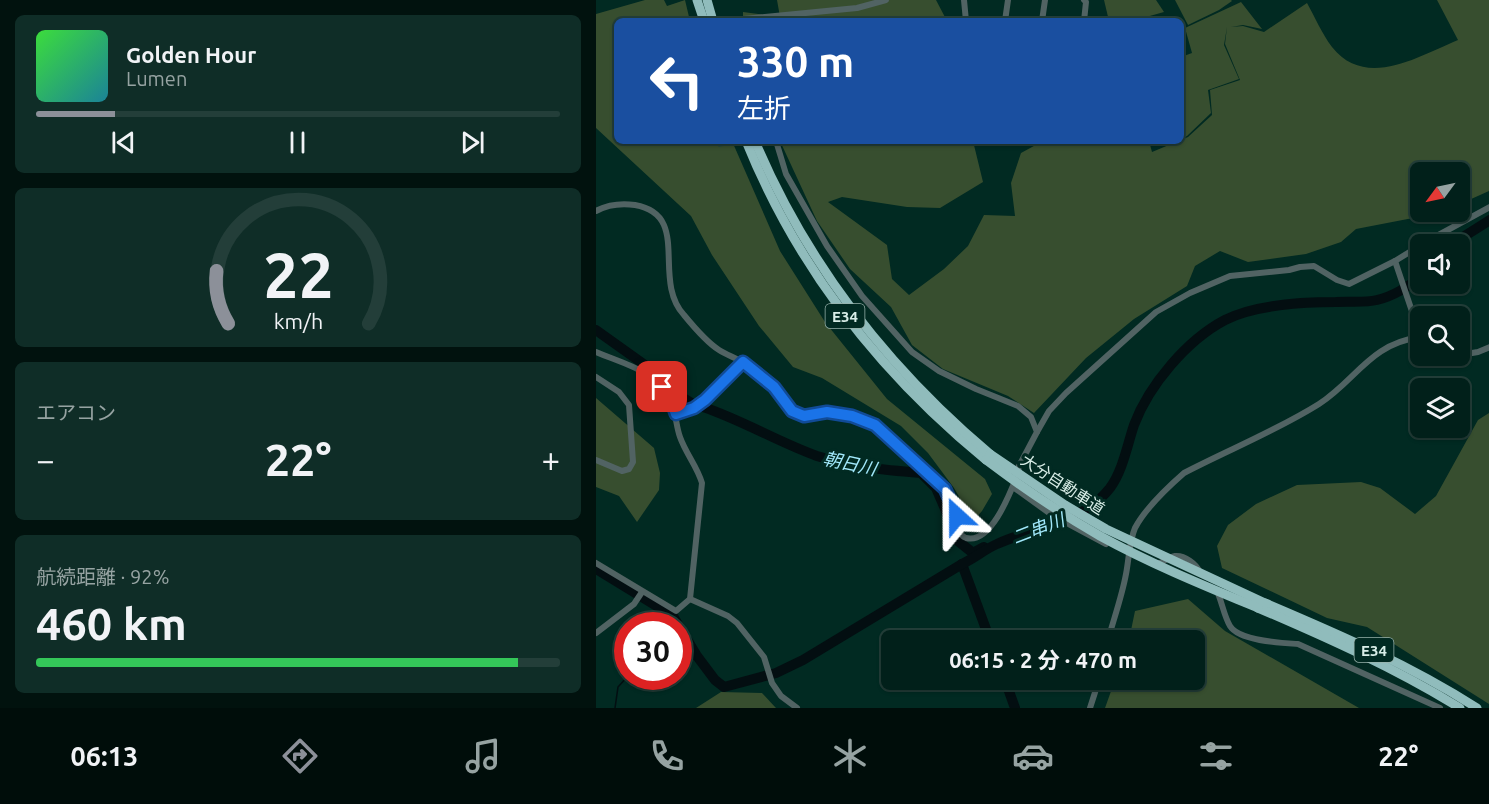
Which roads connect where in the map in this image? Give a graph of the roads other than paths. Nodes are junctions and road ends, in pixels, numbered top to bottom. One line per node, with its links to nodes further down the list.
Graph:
1 (697, 0): 8 (highway)
2 (707, 0): 9 (highway)
3 (886, 0): 10 (street)
4 (964, 0): 11 (street)
5 (1008, 0): 12 (street)
6 (1045, 0): 13 (street)
7 (1084, 0): 14 (street)
8 (703, 18)
9 (712, 18)
10 (754, 18)
11 (966, 18)
12 (1005, 18)
13 (1042, 18)
14 (1084, 18)
15 (747, 144): 32 (highway, 大分自動車道 / E34)
16 (756, 144): 32 (highway, 大分自動車道 / E34)
17 (777, 144): 31 (street)
18 (1490, 207): 20 (street)
19 (596, 211): 28 (street)
20 (1442, 234)
21 (1410, 252): 22 (street)
22 (1395, 261): 23 (street); 31 (street)
23 (1411, 306)
24 (1410, 340): 35 (street)
25 (1490, 347): 27 (street)
26 (596, 352): 30 (street)
27 (1470, 353)
28 (743, 362): 30 (street); 34 (street)
29 (596, 377): 33 (street)
30 (676, 414): 38 (street)
31 (1037, 432): 34 (street)
32 (988, 457): 39 (highway, 大分自動車道 / E34, bridge)
33 (596, 460)
34 (1013, 487): 35 (street)
35 (1128, 556): 40 (street); 47 (street)
36 (596, 563): 37 (street)
37 (642, 592): 38 (street); 41 (street)
38 (690, 599): 45 (street)
39 (1262, 606): 42 (highway, 大分自動車道 / E34); 43 (highway, 大分自動車道 / E34)
40 (1111, 630)
41 (596, 633)
42 (1403, 674): 48 (highway); 49 (highway, 大分自動車道 / E34)
43 (1440, 685): 50 (highway, 大分自動車道 / E34); 51 (highway)
44 (1096, 690): 46 (street)
45 (797, 708)
46 (1090, 708)
47 (1440, 708)
48 (1452, 708)
49 (1460, 708)
50 (1477, 708)
51 (1486, 708)

